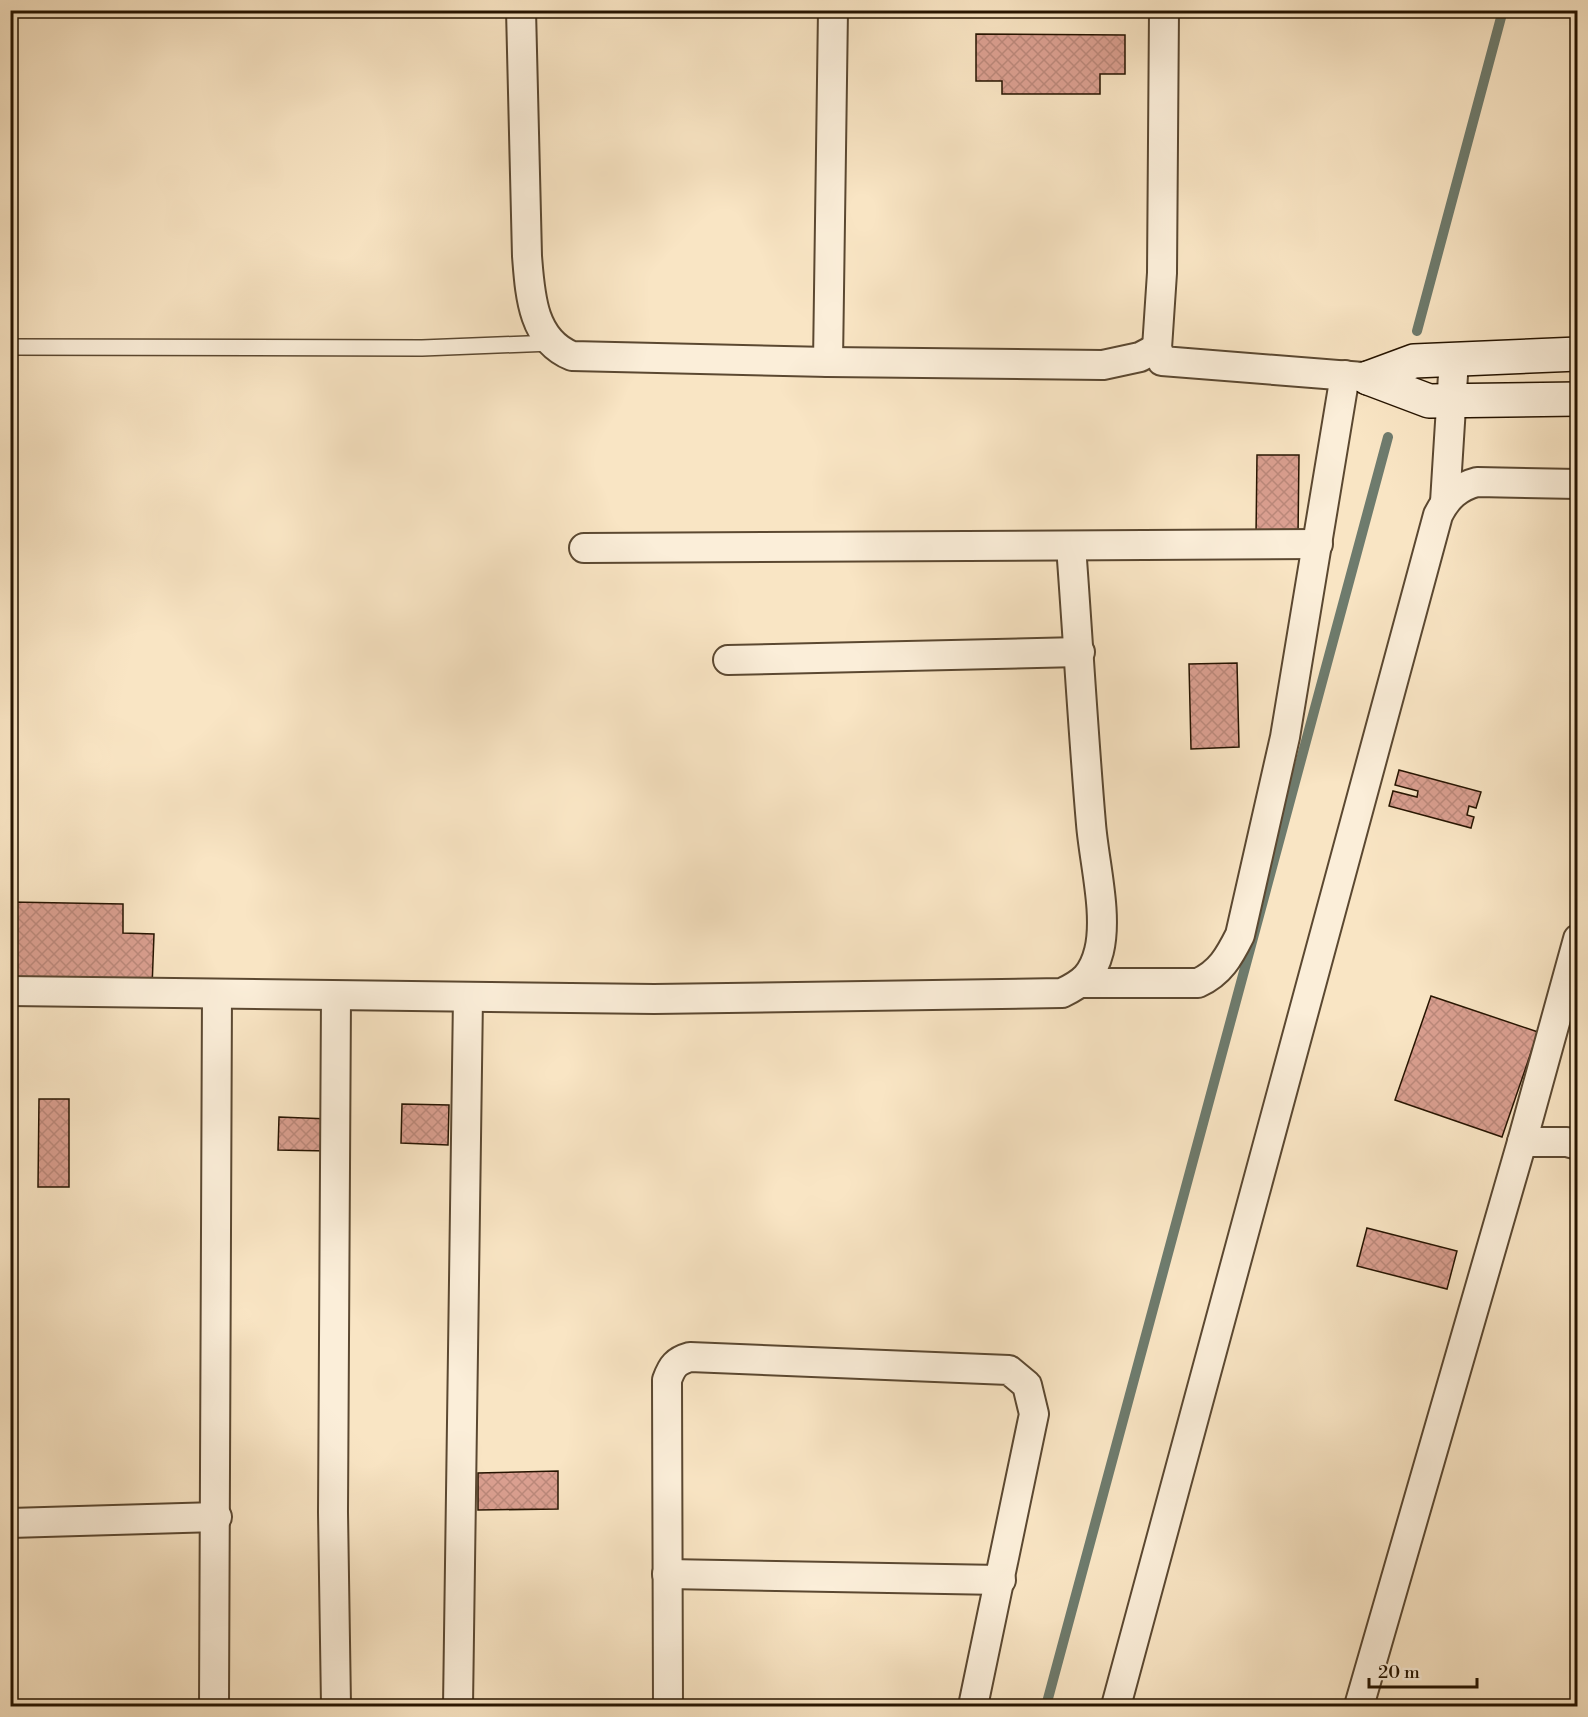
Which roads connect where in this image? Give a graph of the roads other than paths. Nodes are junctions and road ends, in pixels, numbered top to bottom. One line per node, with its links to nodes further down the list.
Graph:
1 (521, 10): 4 (street)
2 (833, 10): 9 (street)
3 (1164, 10): 6 (street)
4 (552, 344): 5 (lane); 9 (street)
5 (10, 347)
6 (1157, 348): 9 (street); 10 (street)
7 (1578, 354): 8 (street)
8 (1454, 358): 10 (street); 12 (street)
9 (828, 362)
10 (1357, 376): 12 (street); 15 (street)
11 (1578, 399): 12 (street)
12 (1453, 400): 14 (street)
13 (1578, 484): 14 (street)
14 (1445, 502): 37 (street)
15 (1318, 544): 16 (street); 21 (street)
16 (1071, 546): 17 (street); 18 (street)
17 (584, 548)
18 (1080, 652): 19 (street); 21 (street)
19 (728, 660)
20 (1578, 939): 26 (street)
21 (1082, 984): 25 (street)
22 (10, 991): 23 (street)
23 (217, 994): 24 (street); 28 (street)
24 (336, 996): 25 (street); 33 (street)
25 (468, 997): 34 (street)
26 (1522, 1142): 27 (street); 38 (street)
27 (1578, 1145)
28 (217, 1517): 29 (street); 32 (street)
29 (10, 1523)
30 (668, 1574): 31 (street); 31 (street); 35 (street)
31 (1001, 1580): 36 (street)
32 (214, 1707)
33 (336, 1707)
34 (458, 1707)
35 (668, 1707)
36 (974, 1707)
37 (1116, 1707)
38 (1359, 1707)

